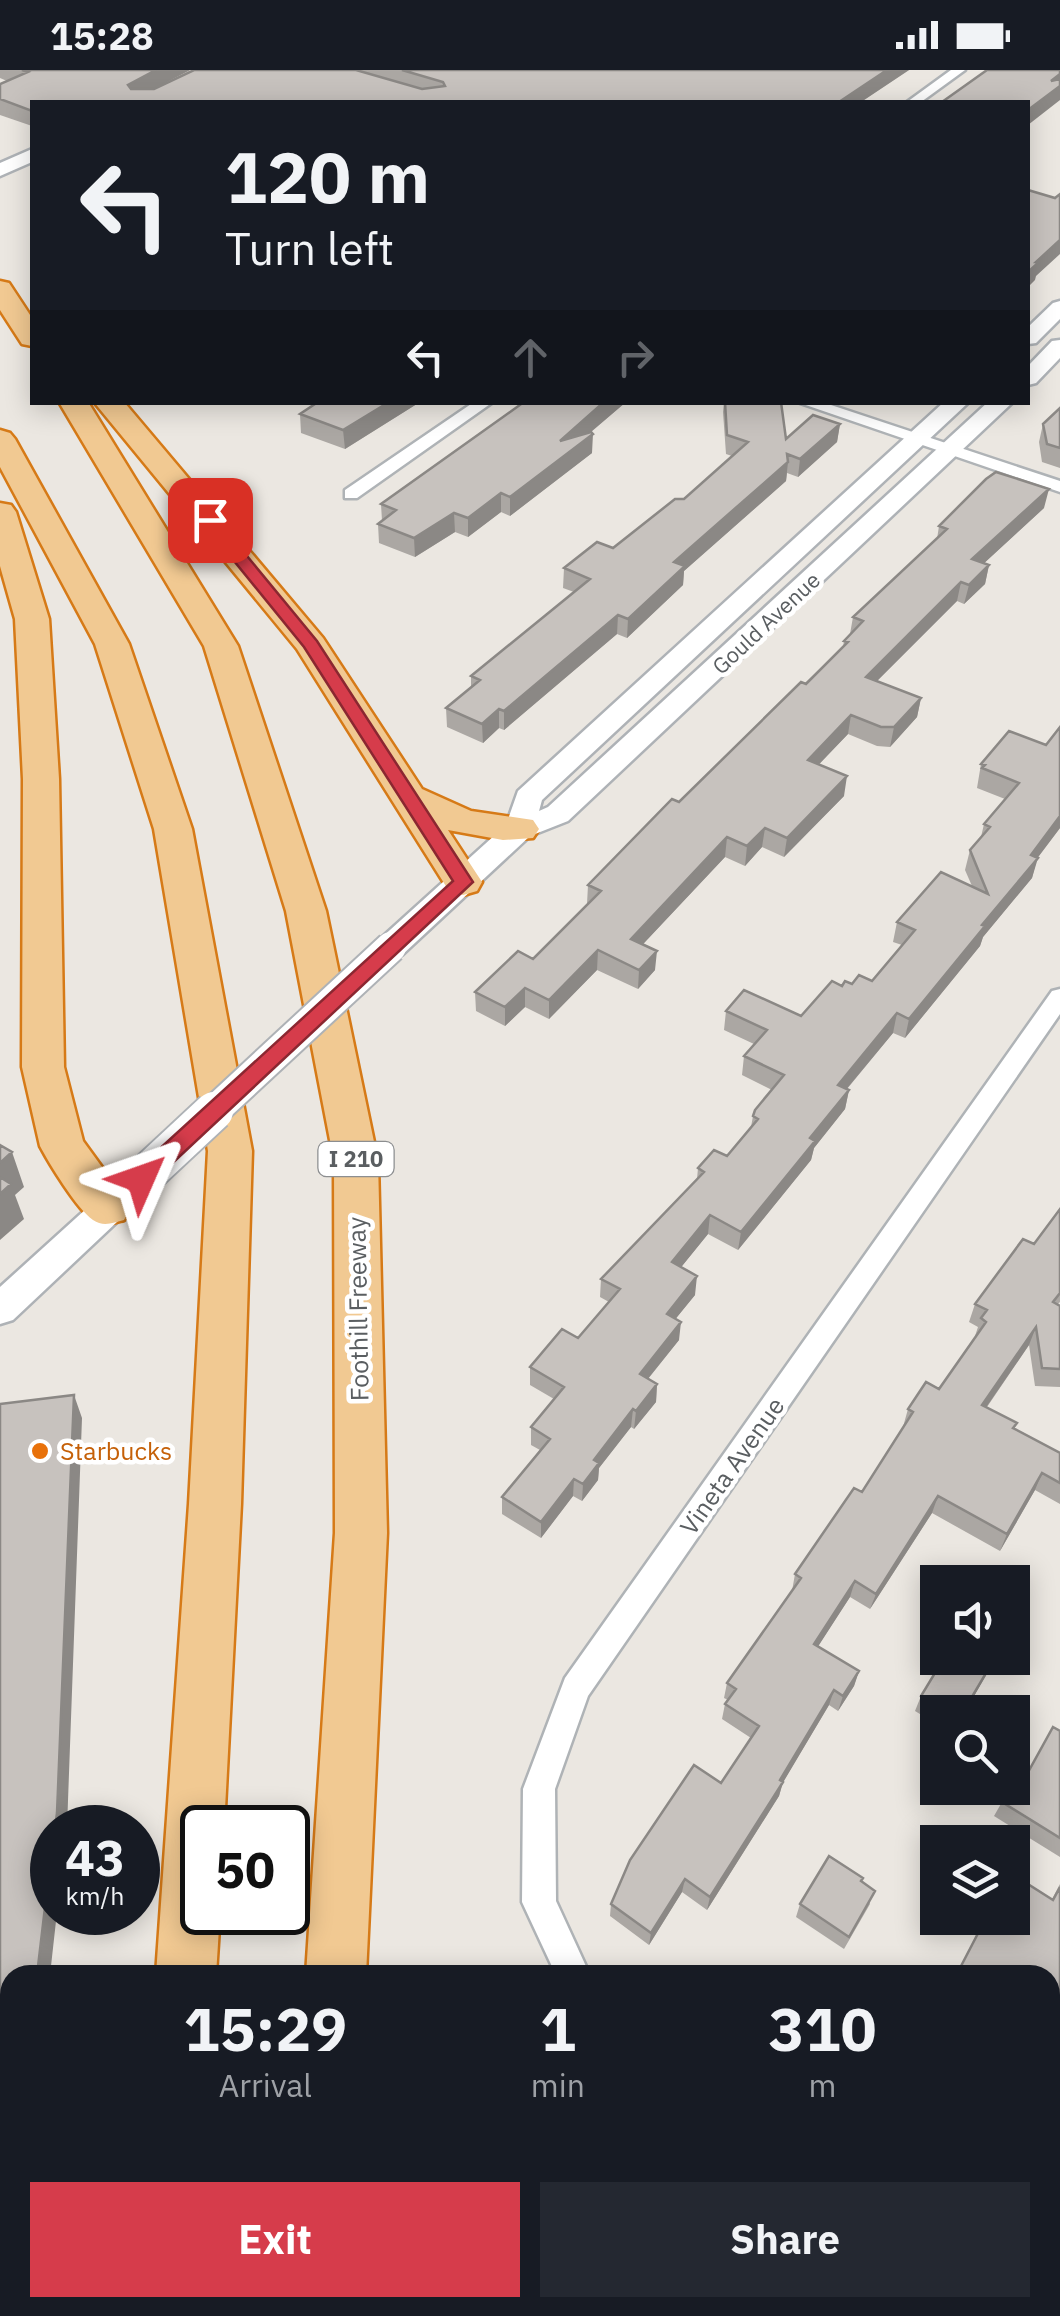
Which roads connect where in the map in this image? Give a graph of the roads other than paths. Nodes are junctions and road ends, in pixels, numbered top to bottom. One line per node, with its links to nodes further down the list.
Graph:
1 (959, 70): 2 (street)
2 (916, 100)
3 (30, 155): 4 (street)
4 (0, 170)
5 (0, 276): 8 (highway)
6 (0, 289): 9 (highway)
7 (1060, 307): 10 (street)
8 (30, 312)
9 (30, 335)
10 (1030, 336)
11 (1060, 346): 12 (street)
12 (1030, 376)
13 (75, 405): 32 (highway, Foothill Freeway / I 210)
14 (111, 405): 25 (highway)
15 (481, 405): 23 (street)
16 (814, 405): 20 (street)
17 (955, 405): 20 (street, Gould Avenue)
18 (999, 405): 21 (street, Gould Avenue)
19 (0, 439): 31 (highway)
20 (918, 440): 21 (street); 26 (street, Gould Avenue)
21 (952, 451): 22 (street); 26 (street, Gould Avenue)
22 (1060, 487)
23 (351, 494)
24 (0, 512): 29 (highway)
25 (406, 796): 26 (highway); 27 (highway)
26 (520, 828): 27 (street, Gould Avenue)
27 (463, 882): 29 (street, Gould Avenue, bridge)
28 (1060, 997): 33 (street, Vineta Avenue)
29 (108, 1207): 30 (street, Gould Avenue)
30 (0, 1309)
31 (187, 1965)
32 (337, 1965)
33 (568, 1965)

